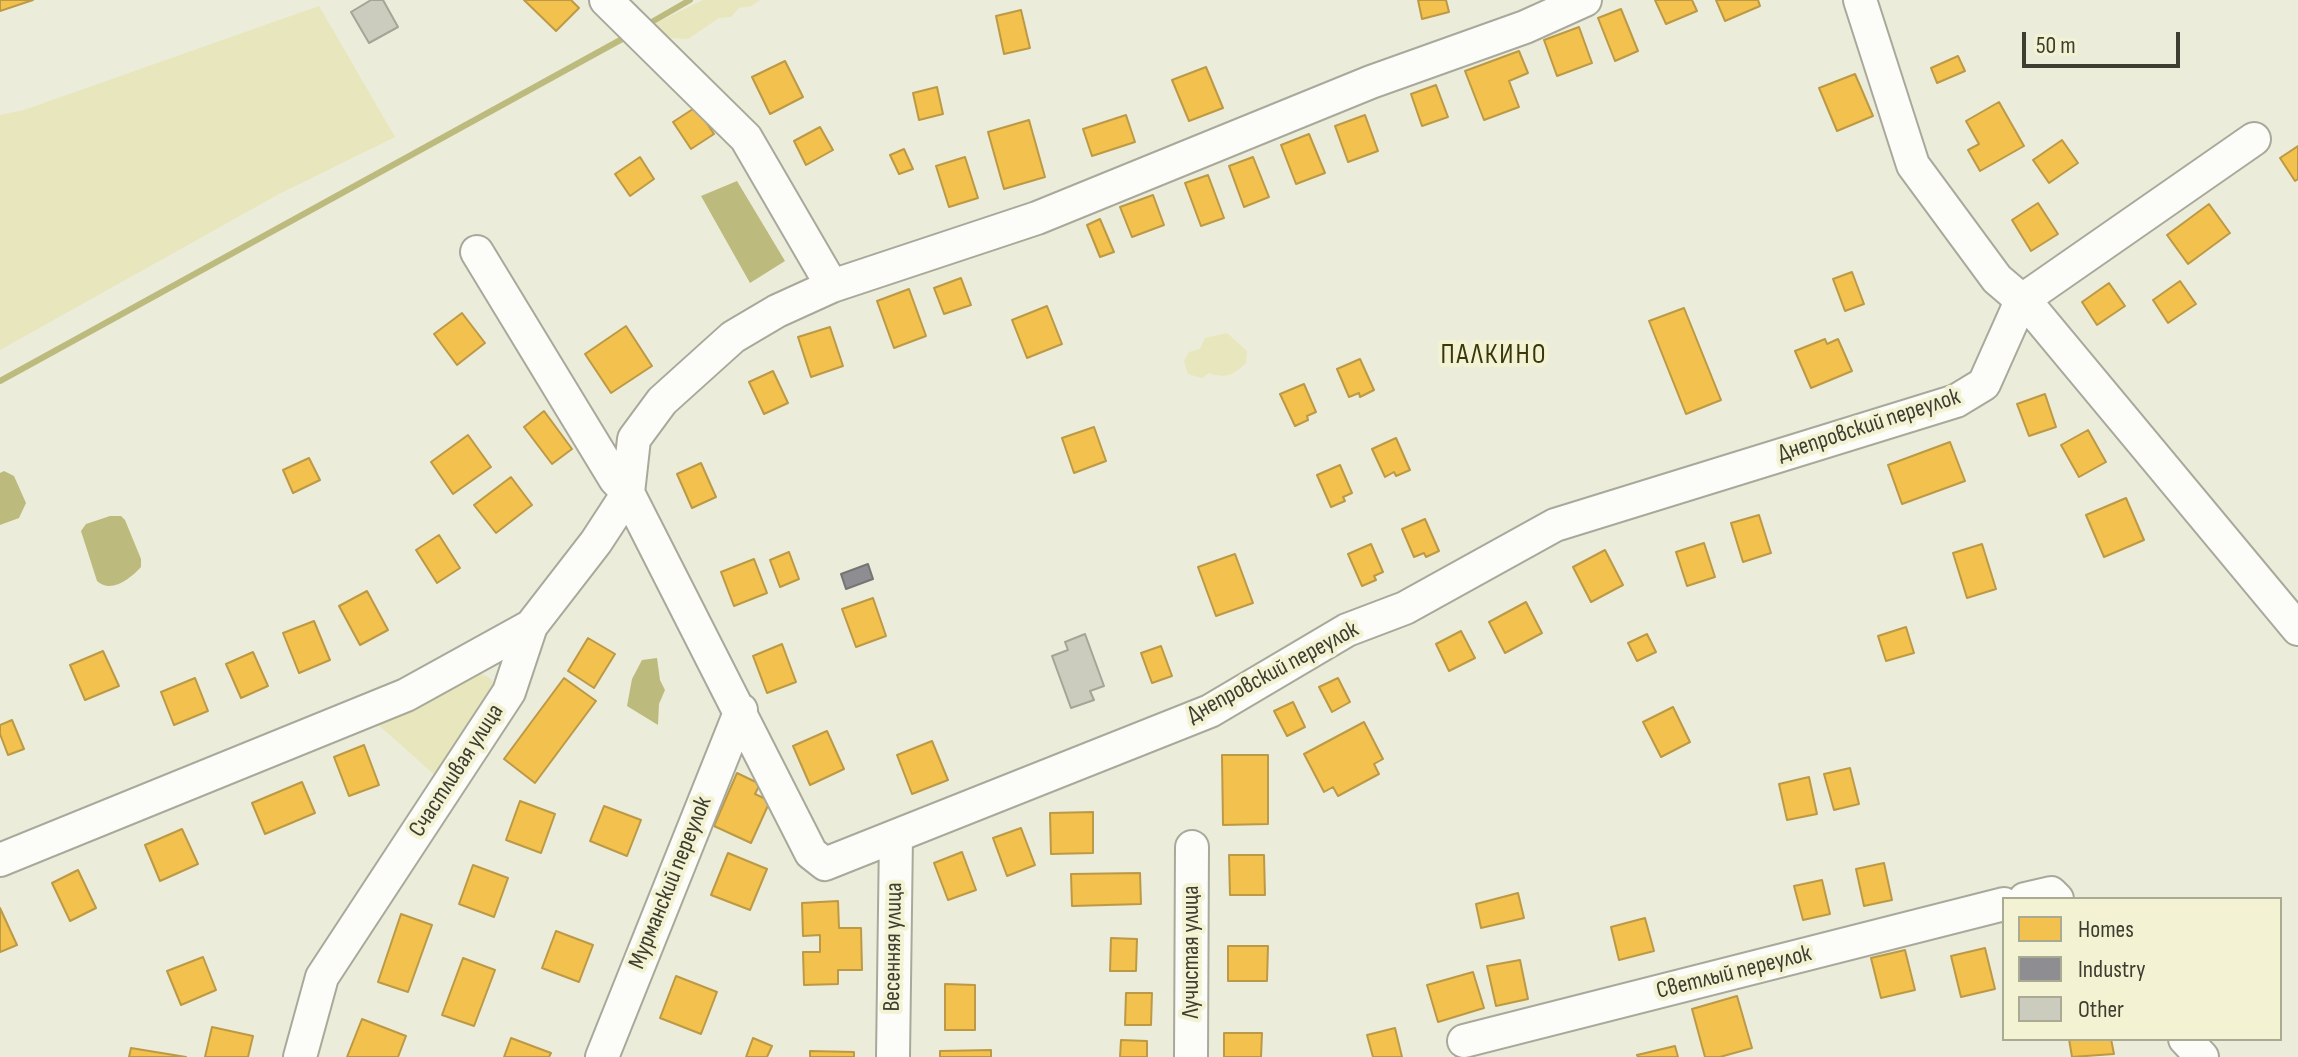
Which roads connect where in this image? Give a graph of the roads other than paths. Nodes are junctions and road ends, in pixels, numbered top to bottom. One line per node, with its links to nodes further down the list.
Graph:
1 (606, 0): 6 (street)
2 (1585, 0): 6 (street)
3 (1860, 0): 7 (street)
4 (2254, 139): 7 (street)
5 (477, 252): 8 (street, Днепровский переулок)
6 (832, 286): 8 (street)
7 (2021, 301): 10 (street); 12 (street, Днепровский переулок)
8 (628, 493): 9 (street, Счастливая улица); 11 (street, Днепровский переулок)
9 (531, 626): 14 (street); 18 (street, Счастливая улица)
10 (2298, 629)
11 (741, 710): 12 (street, Днепровский переулок); 19 (street, Мурманский переулок)
12 (896, 836): 20 (street, Весенняя улица)
13 (1192, 847): 21 (street, Лучистая улица)
14 (0, 860)
15 (2002, 905): 16 (street, Светлый переулок)
16 (1464, 1041)
17 (2187, 1041): 22 (street)
18 (300, 1057)
19 (602, 1057)
20 (893, 1057)
21 (1191, 1057)
22 (2202, 1057)

